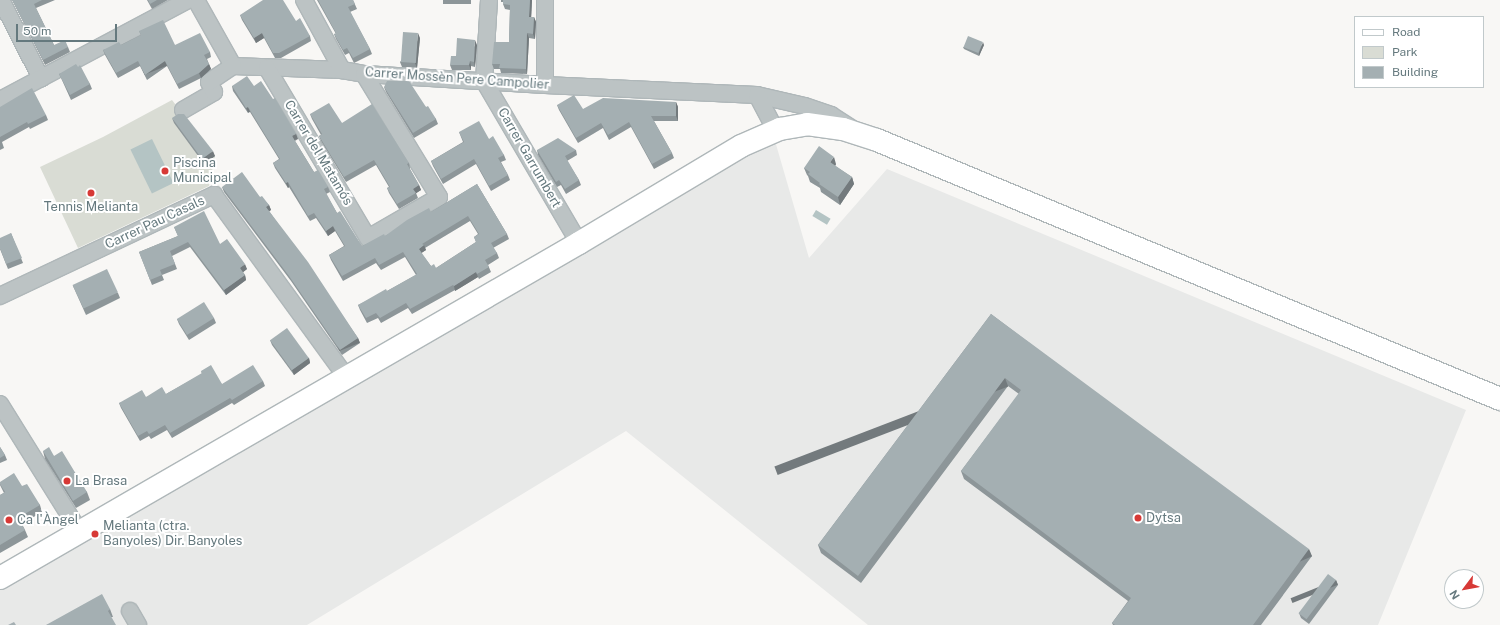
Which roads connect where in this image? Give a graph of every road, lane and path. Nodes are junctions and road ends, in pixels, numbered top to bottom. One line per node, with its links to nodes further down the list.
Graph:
1 (1, 0): 11 (street)
2 (188, 0): 11 (street)
3 (196, 0): 7 (street)
4 (304, 0): 9 (street)
5 (489, 0): 12 (street)
6 (545, 0): 13 (street)
7 (233, 66): 8 (street, Carrer Mossèn Pere Campolier); 17 (street)
8 (268, 68): 9 (street, Carrer Mossèn Pere Campolier); 10 (street, Carrer del Matamós)
9 (342, 70): 10 (street, Carrer Mossèn Pere Campolier)
10 (364, 74): 12 (street, Carrer Mossèn Pere Campolier)
11 (41, 78): 15 (street)
12 (484, 81): 13 (street, Carrer Mossèn Pere Campolier); 20 (street, Carrer Garrumbert)
13 (545, 85): 14 (street, Carrer Mossèn Pere Campolier)
14 (757, 94): 16 (street, Carrer Mossèn Pere Campolier); 18 (street)
15 (0, 100)
16 (796, 104): 18 (street); 19 (street, Carrer Mossèn Pere Campolier)
17 (183, 110)
18 (786, 128): 19 (main road); 20 (main road)
19 (863, 135): 23 (main road)
20 (579, 243): 22 (main road)
21 (0, 296): 22 (street, Carrer Pau Casals)
22 (346, 377): 25 (main road)
23 (1500, 399)
24 (0, 404): 25 (street)
25 (79, 531): 26 (main road)
26 (0, 578)

